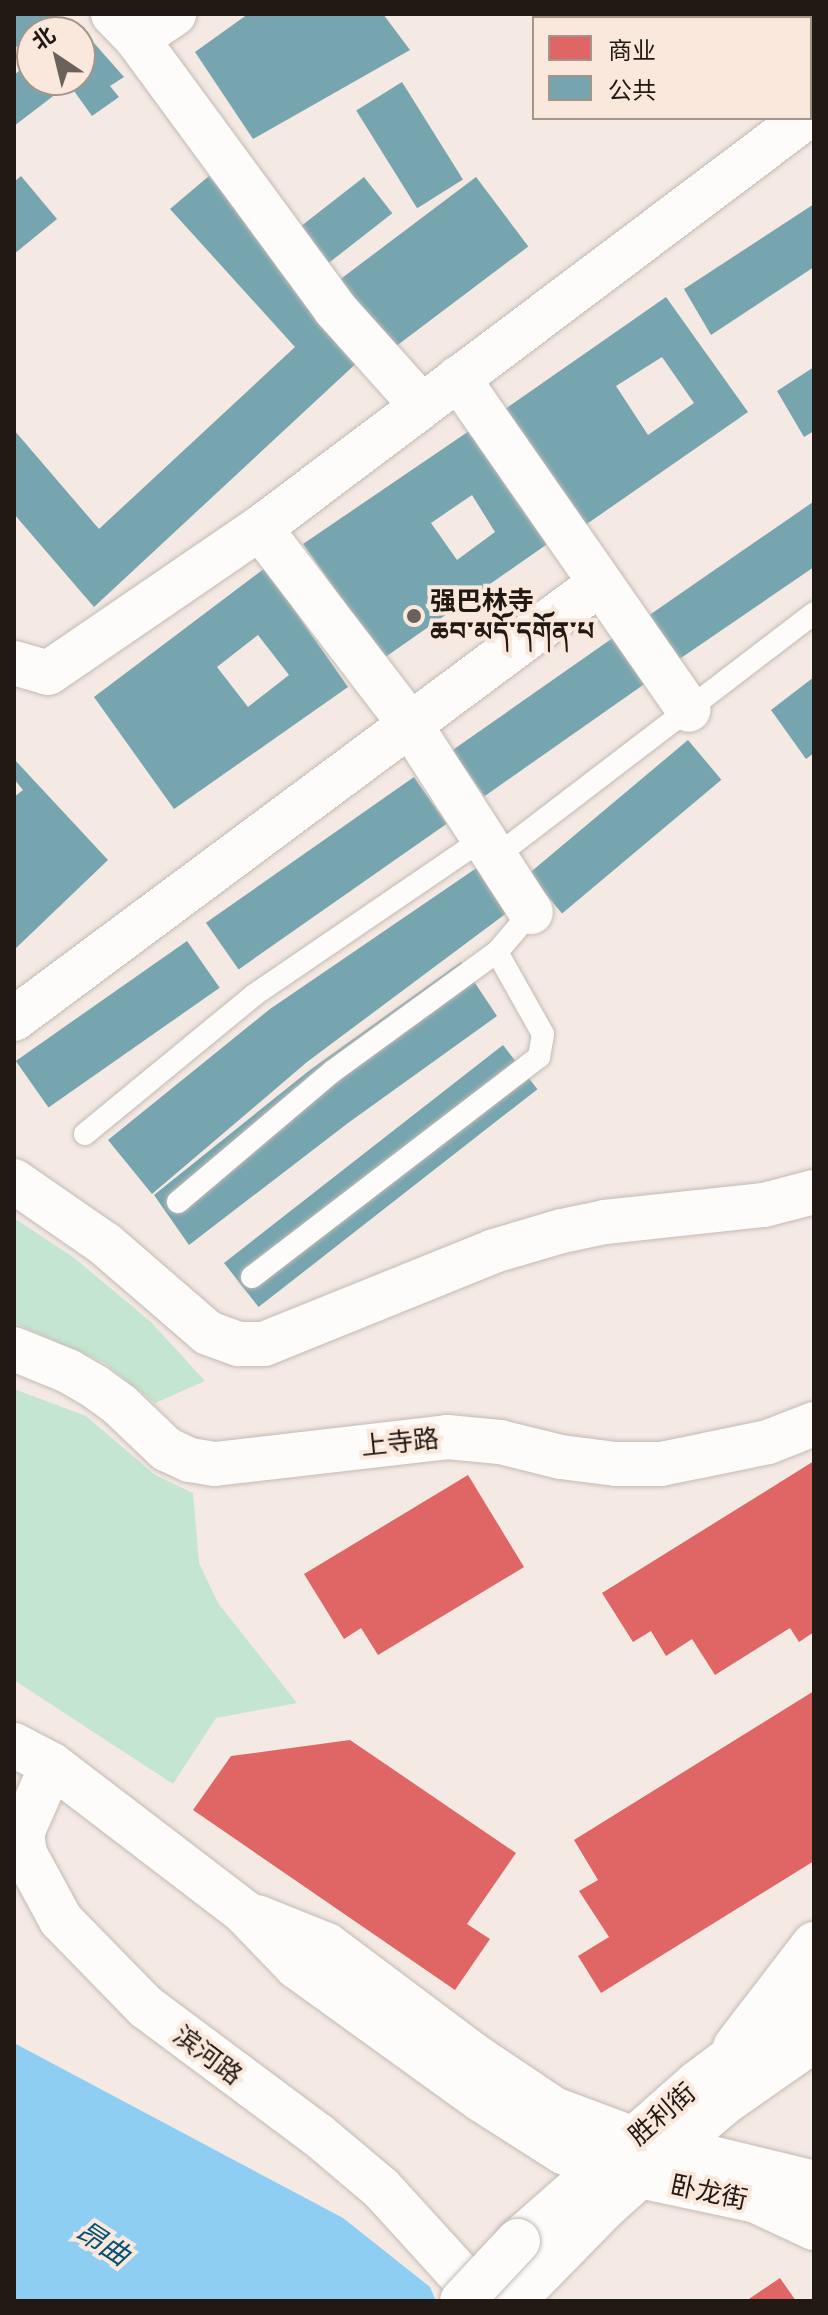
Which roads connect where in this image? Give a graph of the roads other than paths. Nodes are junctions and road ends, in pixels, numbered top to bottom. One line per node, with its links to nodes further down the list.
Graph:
1 (174, 14): 2 (street)
2 (125, 27): 5 (street)
3 (803, 120): 4 (street)
4 (458, 378): 5 (street); 7 (street)
5 (421, 405): 6 (street)
6 (260, 528): 9 (street); 11 (street)
7 (599, 584): 10 (street); 11 (street)
8 (814, 613): 10 (lane)
9 (14, 663)
10 (689, 710): 12 (lane)
11 (409, 723): 12 (street); 15 (street)
12 (490, 848): 13 (street); 16 (lane)
13 (531, 912): 14 (lane)
14 (497, 952): 19 (lane); 20 (lane)
15 (14, 1019)
16 (85, 1134)
17 (14, 1181): 18 (street)
18 (814, 1192)
19 (178, 1202)
20 (252, 1277)
21 (14, 1349): 22 (street, 上寺路)
22 (814, 1424)
23 (14, 1745): 24 (street)
24 (52, 1765): 29 (street); 34 (street, 滨河路)
25 (814, 1944): 28 (street)
26 (814, 1995): 28 (street, 胜利街)
27 (814, 2040): 29 (street, 胜利街)
28 (724, 2062): 29 (street, 胜利街)
29 (636, 2158): 30 (street, 卧龙街); 31 (street, 卧龙街); 32 (street, 胜利街)
30 (814, 2183)
31 (814, 2228)
32 (523, 2271): 33 (street, 胜利街, bridge)
33 (462, 2301)
34 (484, 2301)

